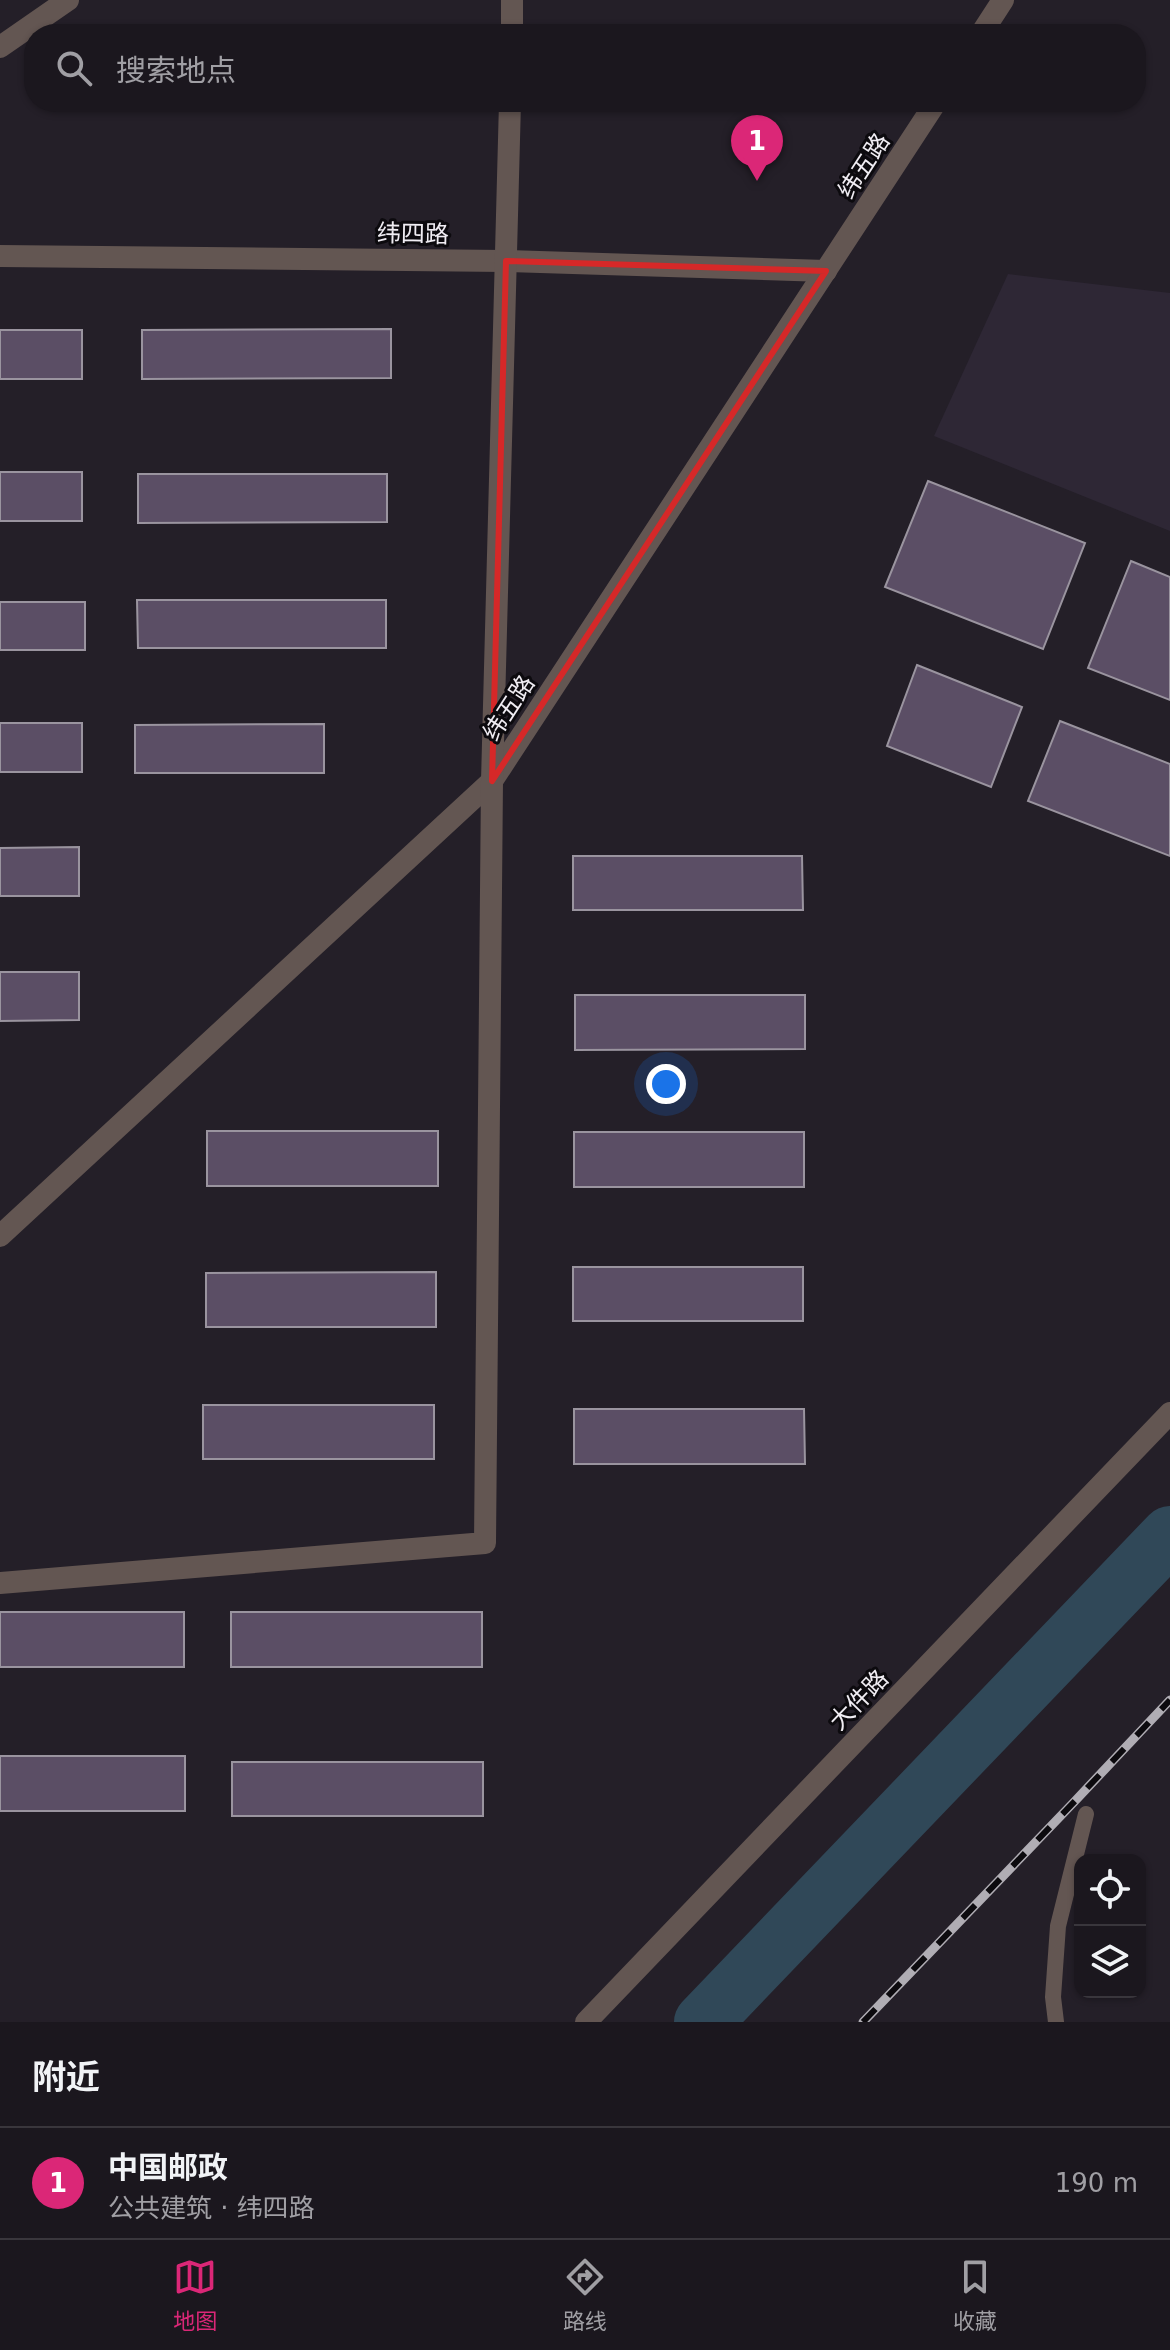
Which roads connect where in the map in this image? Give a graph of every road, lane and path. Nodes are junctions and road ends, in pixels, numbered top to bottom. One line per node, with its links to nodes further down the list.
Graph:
1 (68, 0): 4 (street)
2 (512, 0): 5 (street)
3 (1003, 0): 6 (street)
4 (33, 24)
5 (512, 24)
6 (987, 24)
7 (24, 30): 8 (street)
8 (0, 47)
9 (510, 112): 12 (street)
10 (929, 112): 13 (street, 纬五路)
11 (0, 256): 12 (street, 纬四路)
12 (506, 261): 13 (street, 纬四路); 14 (street)
13 (826, 271): 14 (street, 纬五路)
14 (492, 781): 15 (street, 纬五路); 17 (street)
15 (0, 1236)
16 (1170, 1413): 19 (street, 大件路)
17 (0, 1583)
18 (1086, 1814): 20 (lane)
19 (586, 2022)
20 (1056, 2022)

